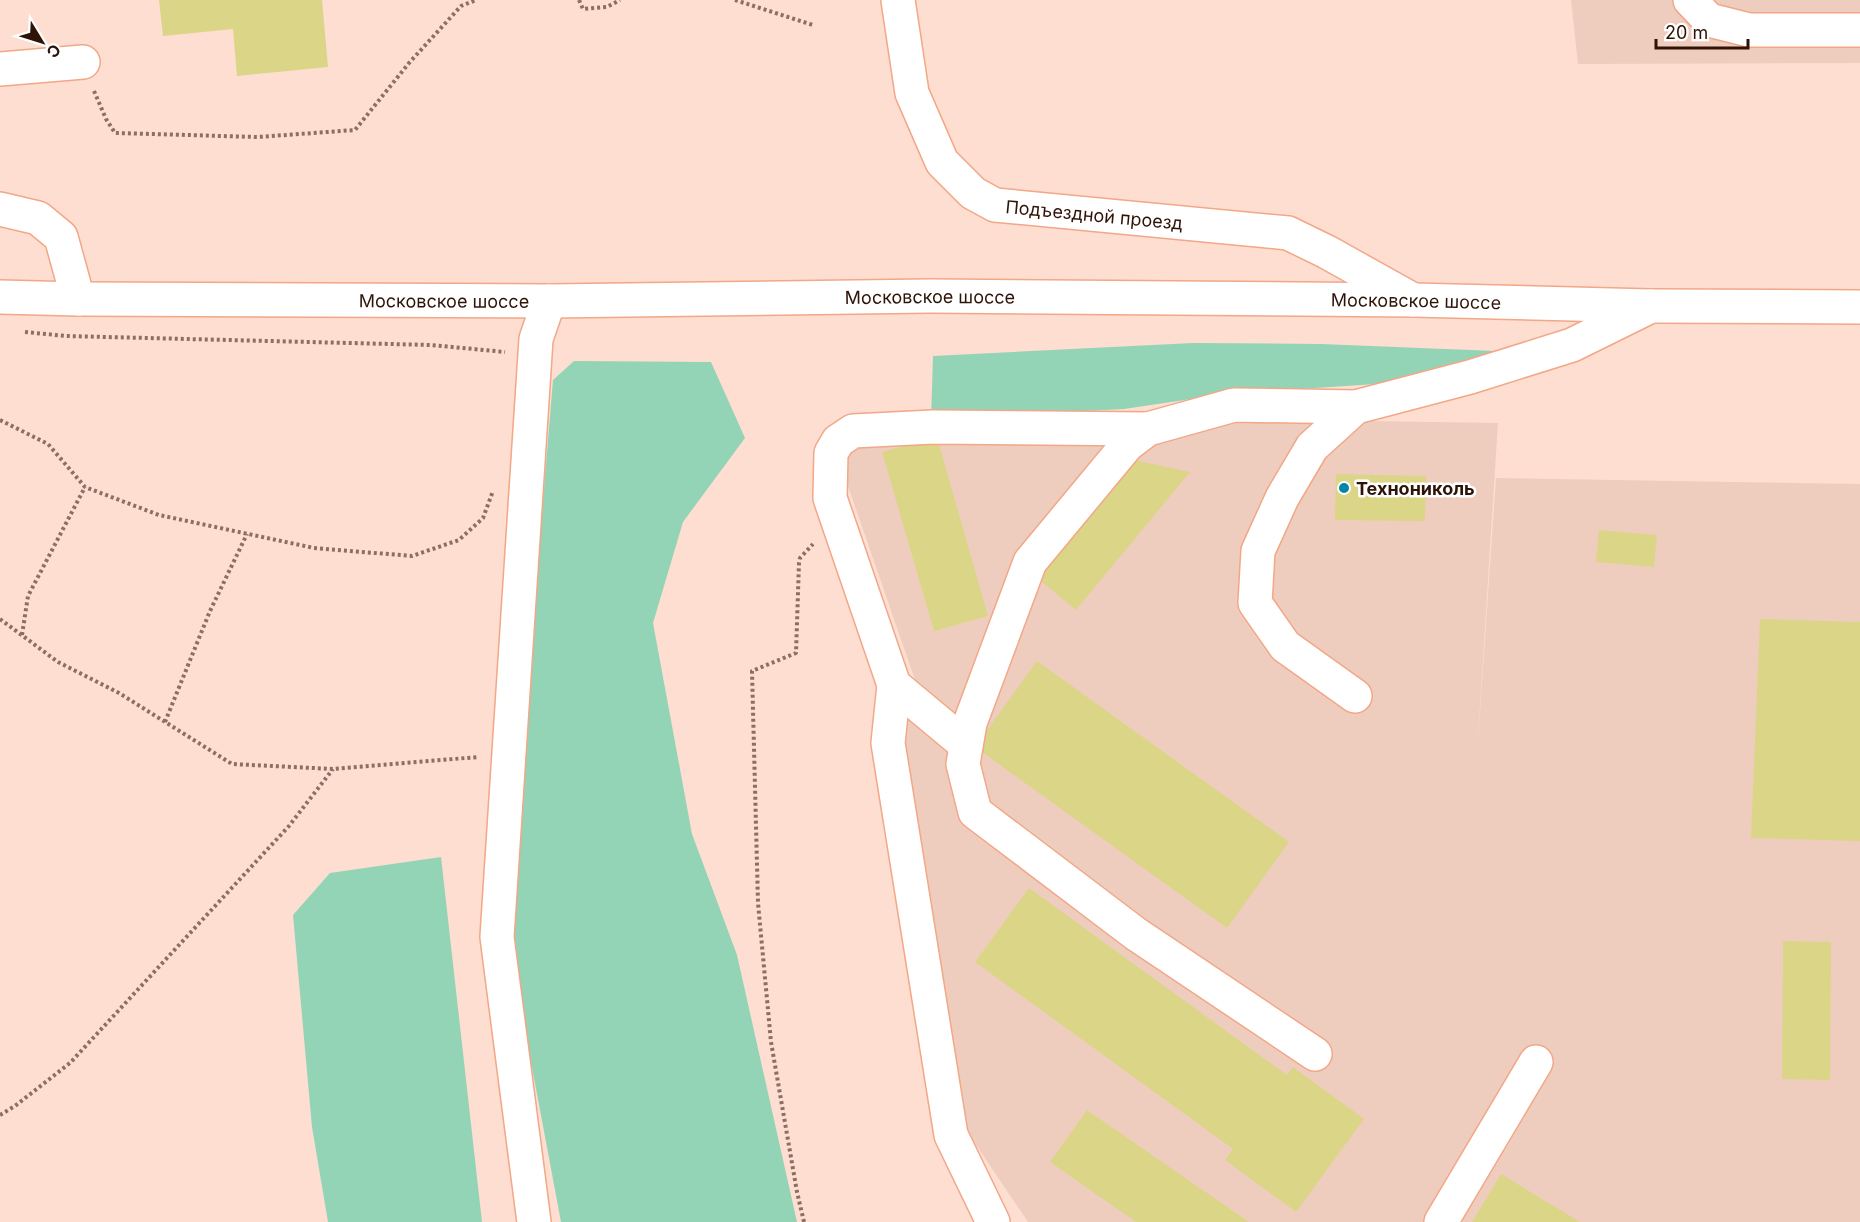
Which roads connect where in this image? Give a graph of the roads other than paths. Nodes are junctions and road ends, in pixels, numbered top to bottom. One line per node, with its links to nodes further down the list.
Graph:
1 (898, 0): 9 (main road, Подъездной проезд)
2 (1690, 0): 3 (main road)
3 (1860, 30)
4 (82, 62): 5 (main road)
5 (0, 69)
6 (0, 209): 8 (main road)
7 (0, 297): 8 (main road, Московское шоссе)
8 (78, 299): 10 (main road, Московское шоссе)
9 (1413, 300): 10 (main road, Московское шоссе); 11 (main road, Московское шоссе)
10 (549, 301): 20 (main road)
11 (1651, 306): 12 (main road, Московское шоссе); 13 (main road)
12 (1860, 308)
13 (1356, 407): 14 (main road); 16 (main road)
14 (1148, 429): 15 (main road); 17 (main road)
15 (894, 685): 17 (main road); 21 (main road)
16 (1355, 696)
17 (966, 745): 18 (main road)
18 (1315, 1054)
19 (1536, 1062): 22 (main road)
20 (534, 1222)
21 (993, 1222)
22 (1442, 1222)

